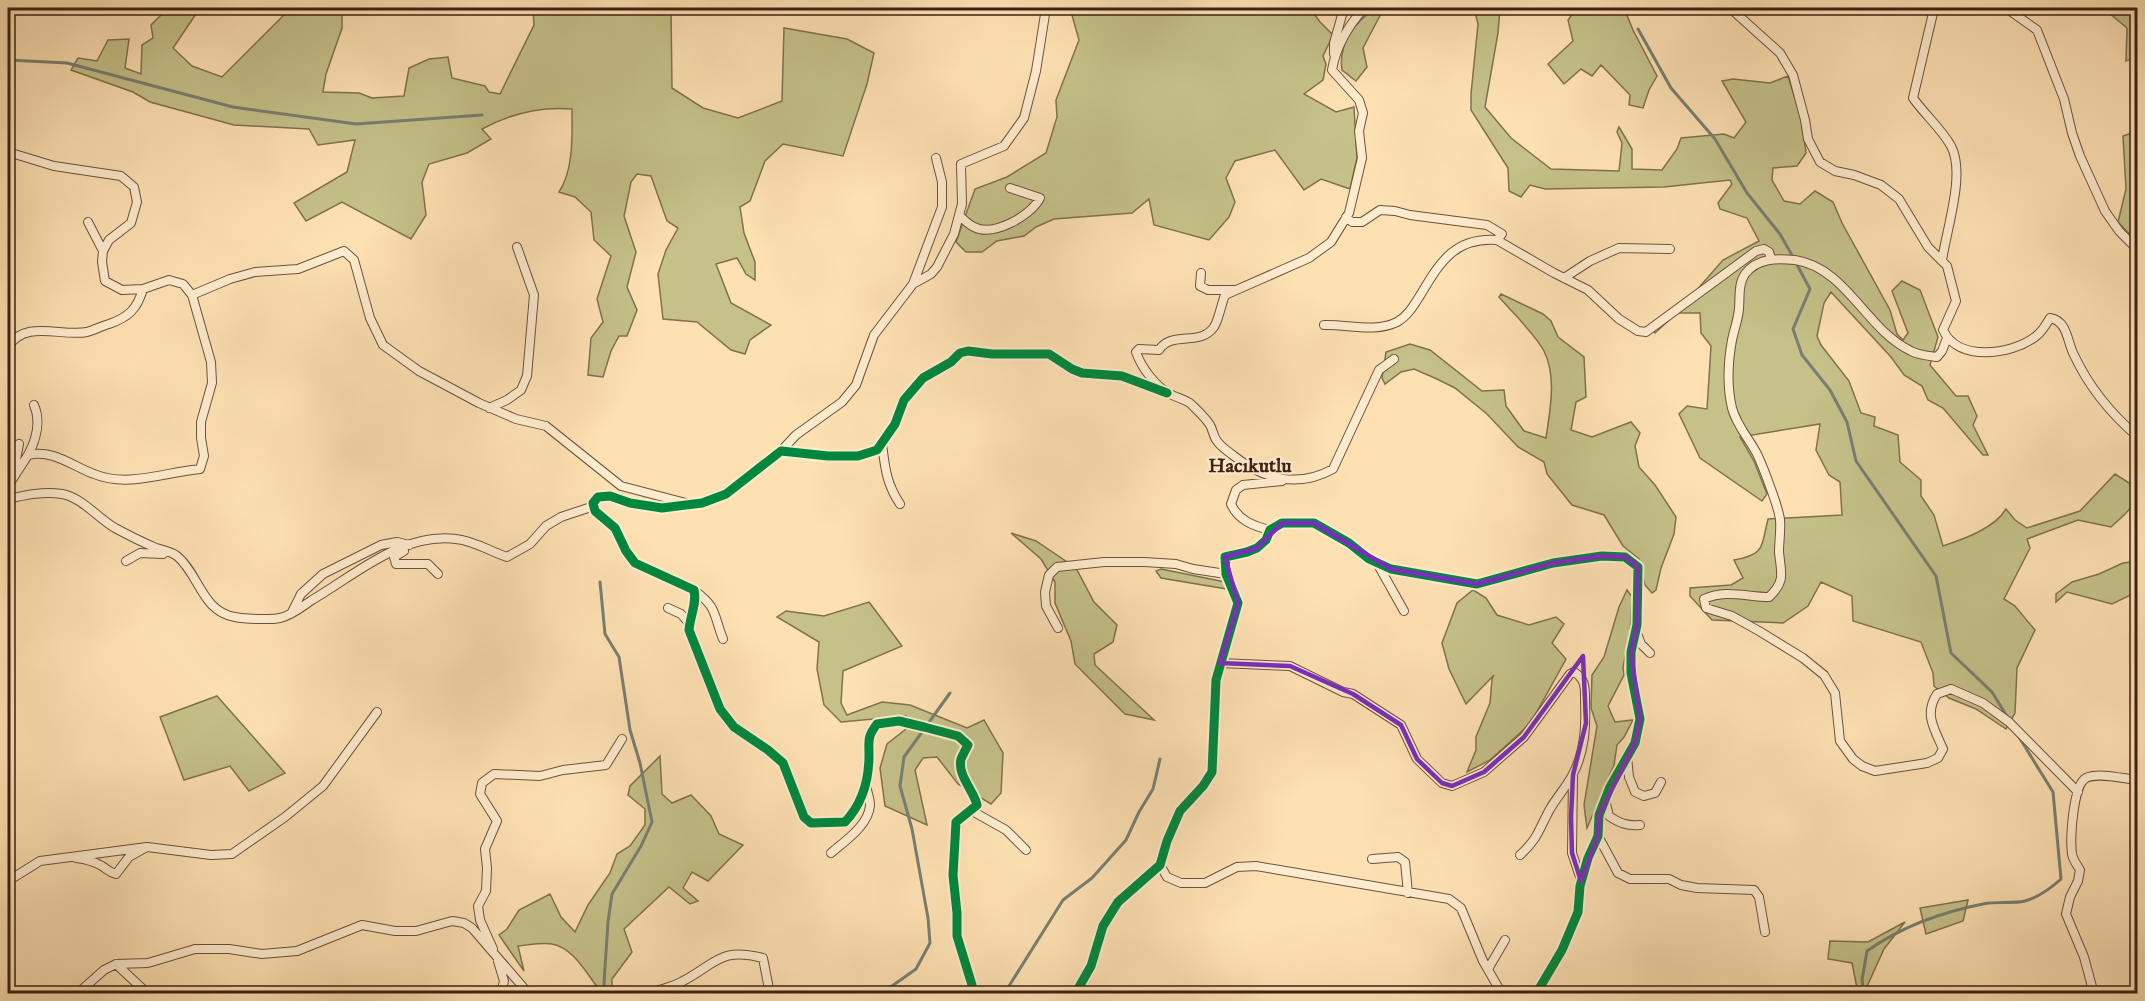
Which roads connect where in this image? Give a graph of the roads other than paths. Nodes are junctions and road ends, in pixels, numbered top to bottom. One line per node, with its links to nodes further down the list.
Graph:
1 (1046, 8): 11 (street)
2 (1344, 8): 7 (street)
3 (1364, 8): 7 (street)
4 (1730, 8): 20 (street)
5 (1931, 8): 20 (street)
6 (2006, 8): 17 (street)
7 (1334, 56): 12 (street)
8 (8, 152): 18 (street)
9 (936, 158): 23 (street)
10 (1010, 188): 11 (street)
11 (959, 215): 23 (street)
12 (1346, 217): 14 (street); 25 (street)
13 (88, 222): 18 (street)
14 (1497, 240): 22 (street); 27 (street)
15 (517, 247): 33 (street)
16 (1670, 249): 22 (street)
17 (2138, 250)
18 (103, 251): 24 (street)
19 (1771, 260): 22 (street); 28 (street); 69 (street)
20 (1942, 261): 28 (street)
21 (1201, 273): 25 (street)
22 (1564, 278)
23 (912, 284): 37 (street)
24 (143, 289): 26 (street); 29 (street)
25 (1235, 290): 31 (street)
26 (192, 295): 33 (street); 38 (street)
27 (1324, 325)
28 (1947, 338): 34 (street)
29 (8, 347)
30 (1394, 359): 39 (street)
31 (1167, 393): 36 (street); 39 (street)
32 (34, 405): 38 (street)
33 (489, 408): 42 (street)
34 (2138, 437)
35 (19, 444): 40 (street)
36 (882, 444): 37 (street); 43 (street)
37 (781, 451): 42 (street)
38 (28, 455): 40 (street)
39 (1292, 480): 45 (street)
40 (10, 483)
41 (8, 499): 47 (street)
42 (687, 504): 44 (street)
43 (900, 504)
44 (594, 506): 46 (street); 52 (street)
45 (1270, 530): 49 (street); 51 (street)
46 (414, 544): 50 (street); 55 (street); 55 (street)
47 (176, 555): 48 (street); 55 (street)
48 (126, 561)
49 (1377, 562): 54 (street); 58 (street)
50 (438, 574)
51 (1226, 574): 57 (street); 61 (street)
52 (695, 591): 56 (street); 59 (street)
53 (668, 609): 56 (street)
54 (1404, 611)
55 (292, 612)
56 (689, 623): 67 (street)
57 (1058, 628)
58 (1636, 631): 60 (street); 64 (street)
59 (723, 639)
60 (1650, 653)
61 (1220, 663): 65 (street); 80 (street)
62 (376, 712): 74 (street)
63 (622, 739): 86 (street)
64 (1627, 756): 68 (street); 70 (street)
65 (1573, 775): 77 (street); 82 (street)
66 (2138, 780): 69 (street)
67 (865, 781): 71 (street); 76 (street)
68 (1661, 782)
69 (2078, 792): 99 (street)
70 (1605, 798): 72 (street); 73 (street)
71 (972, 811): 75 (street); 95 (street)
72 (1640, 825)
73 (1598, 836): 82 (street); 84 (street)
74 (147, 847): 78 (street); 78 (street)
75 (1026, 850)
76 (831, 853)
77 (1520, 855)
78 (69, 856): 81 (street)
79 (1372, 859): 83 (street)
80 (1160, 865): 83 (street); 96 (street)
81 (8, 881)
82 (1581, 881): 98 (street)
83 (1408, 893): 88 (street)
84 (1765, 932)
85 (1505, 940): 88 (street)
86 (496, 956): 87 (street); 92 (street); 93 (street)
87 (116, 964): 90 (street); 91 (street)
88 (1488, 969): 97 (street)
89 (769, 989): 94 (street)
90 (77, 993)
91 (147, 993)
92 (501, 993)
93 (529, 993)
94 (656, 993)
95 (972, 993)
96 (1075, 993)
97 (1502, 993)
98 (1536, 993)
99 (2094, 993)

